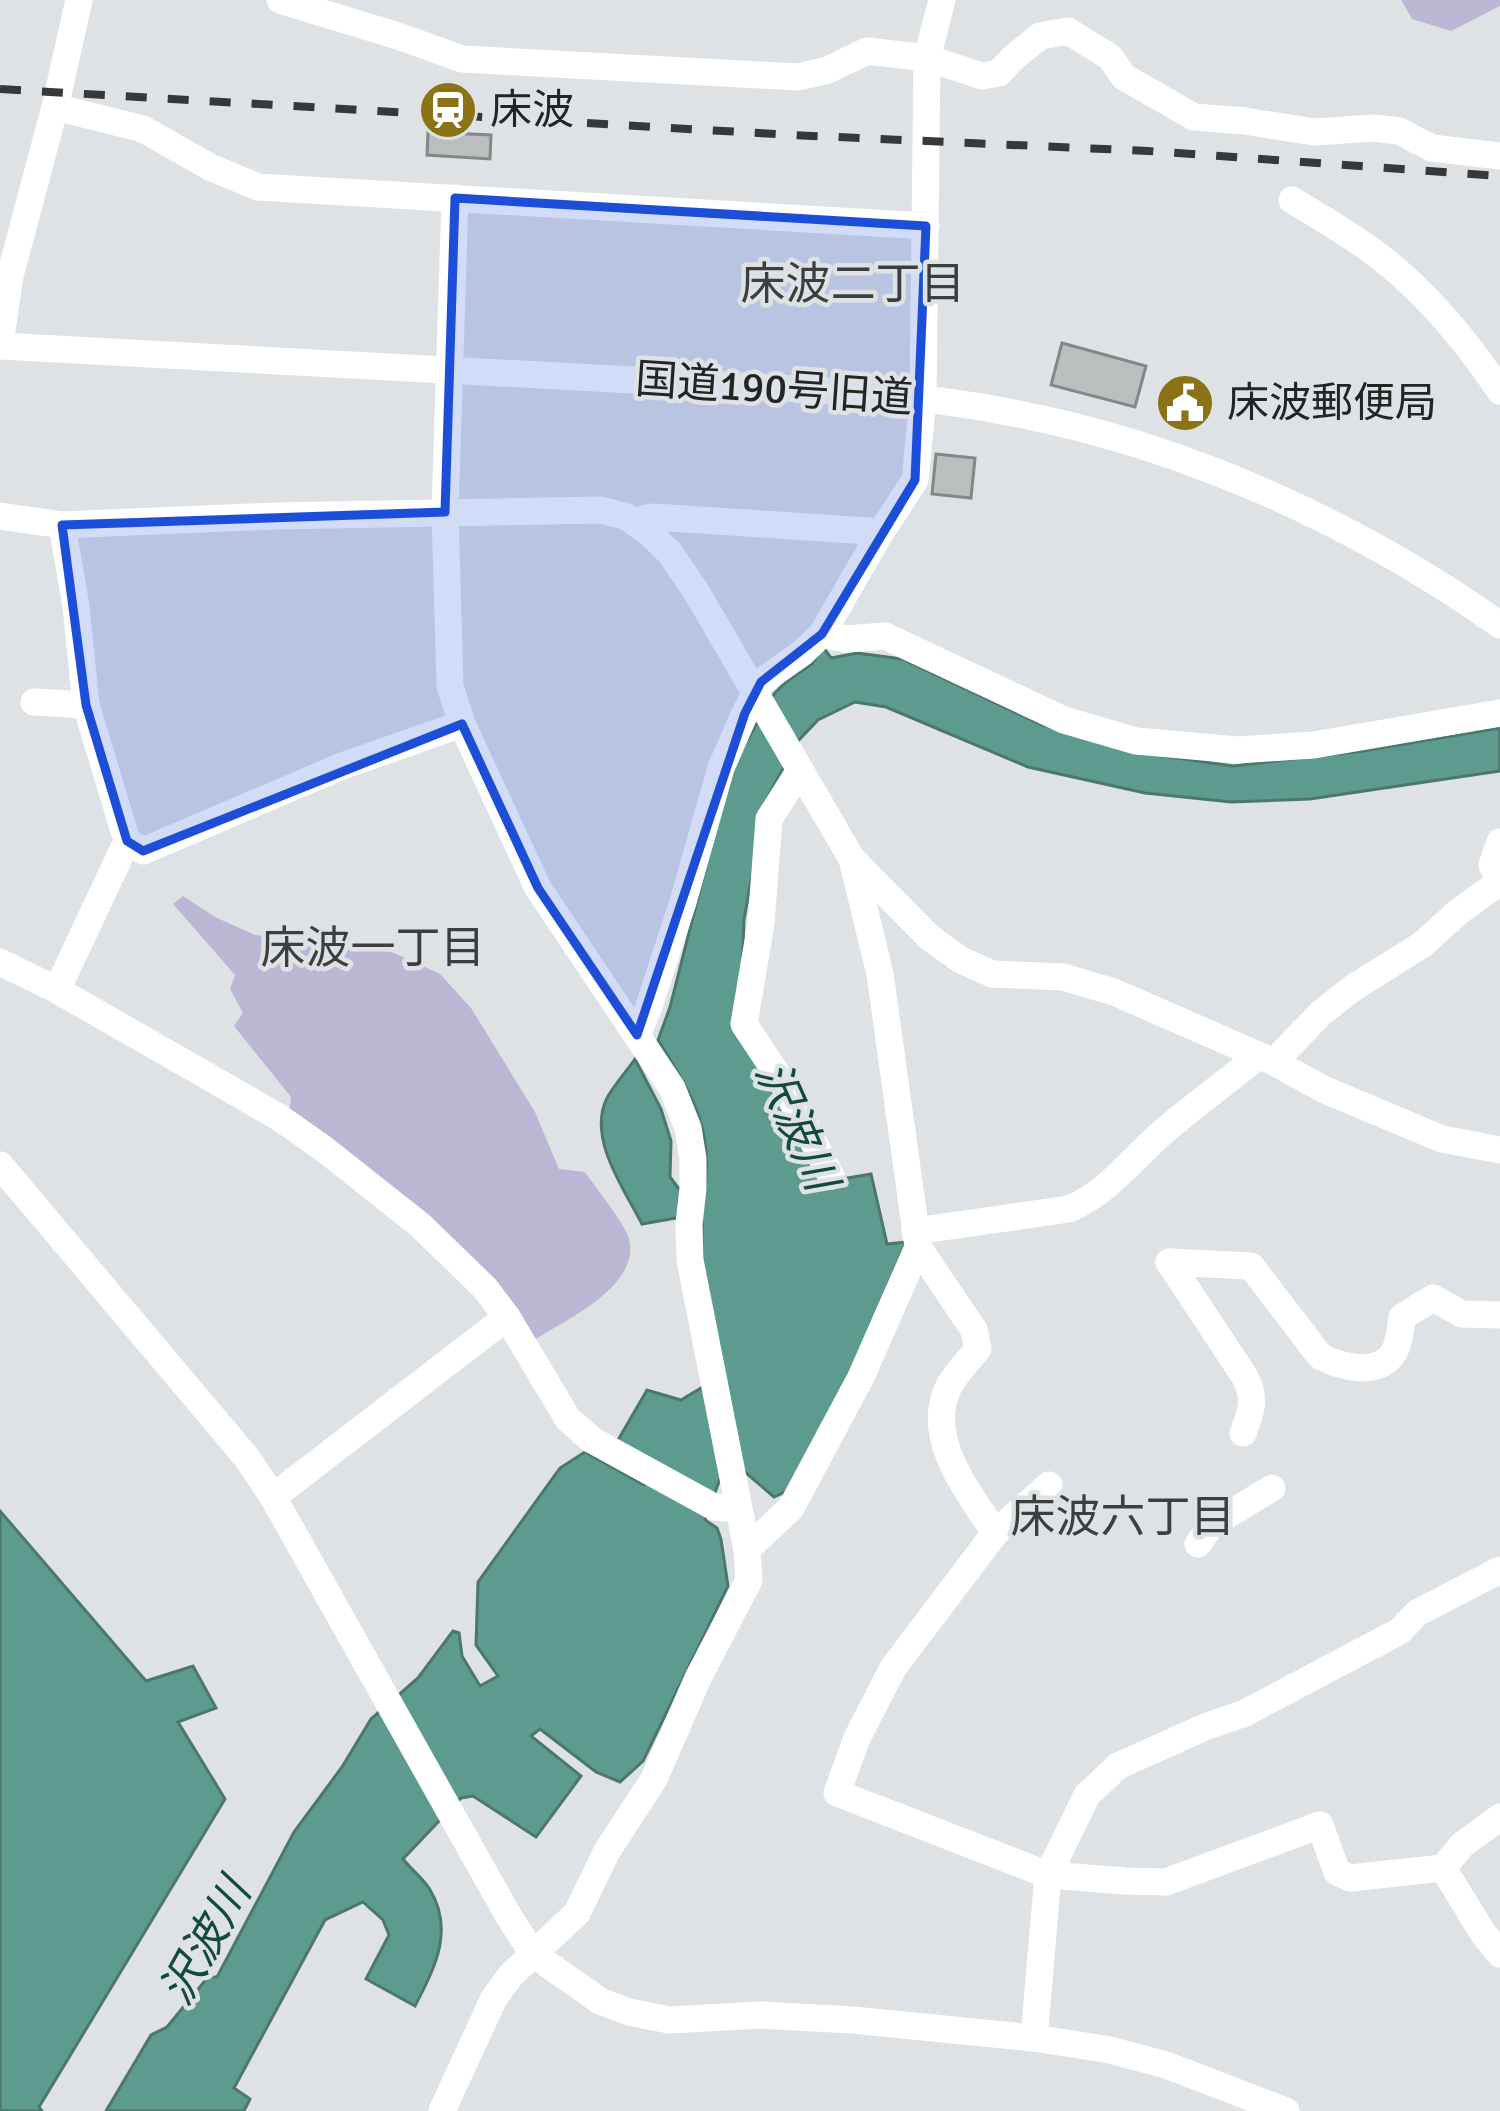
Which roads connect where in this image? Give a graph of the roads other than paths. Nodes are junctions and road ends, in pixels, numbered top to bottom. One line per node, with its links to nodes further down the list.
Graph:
1 (79, 0): 5 (street)
2 (280, 0): 4 (street)
3 (942, 0): 4 (street)
4 (927, 58): 6 (street); 9 (street)
5 (56, 106): 7 (street); 10 (street)
6 (1500, 156)
7 (455, 198): 9 (street); 11 (street)
8 (1292, 200): 12 (street)
9 (926, 226): 13 (street)
10 (0, 345): 11 (street, 国道190号旧道)
11 (448, 370): 13 (street, 国道190号旧道); 14 (street)
12 (1500, 391)
13 (923, 399): 18 (street); 19 (street, 国道190号旧道)
14 (445, 512): 16 (street); 17 (street); 25 (street)
15 (0, 516): 17 (street)
16 (637, 524): 18 (street); 21 (street)
17 (62, 525): 23 (street)
18 (878, 537): 20 (street)
19 (1500, 625)
20 (832, 636): 21 (street); 24 (street)
21 (757, 697): 26 (street); 33 (street)
22 (34, 702): 23 (street)
23 (86, 705): 27 (street)
24 (1500, 713)
25 (462, 724): 27 (street); 33 (street)
26 (797, 767): 29 (street); 37 (street)
27 (127, 841): 32 (street)
28 (1500, 842): 30 (street)
29 (852, 859): 34 (street); 38 (street)
30 (1500, 880): 34 (street)
31 (0, 962): 32 (street)
32 (57, 990): 40 (street)
33 (637, 1035): 45 (street)
34 (1266, 1059): 35 (street); 38 (street)
35 (1500, 1150)
36 (0, 1165): 44 (street)
37 (831, 1176)
38 (917, 1239): 46 (street); 48 (street)
39 (1500, 1315): 41 (street)
40 (507, 1317): 44 (street); 45 (street)
41 (1243, 1432)
42 (1049, 1485): 46 (street)
43 (1272, 1488): 47 (street)
44 (273, 1497): 53 (street)
45 (726, 1508): 48 (street)
46 (995, 1532): 52 (street)
47 (1198, 1544)
48 (747, 1550): 53 (street)
49 (1500, 1570): 52 (street)
50 (1500, 1816): 51 (street)
51 (1443, 1868): 52 (street); 54 (street)
52 (1048, 1875): 55 (street)
53 (533, 1954): 55 (street); 56 (street)
54 (1500, 1954)
55 (1034, 2038): 57 (street)
56 (442, 2111)
57 (1286, 2111)

